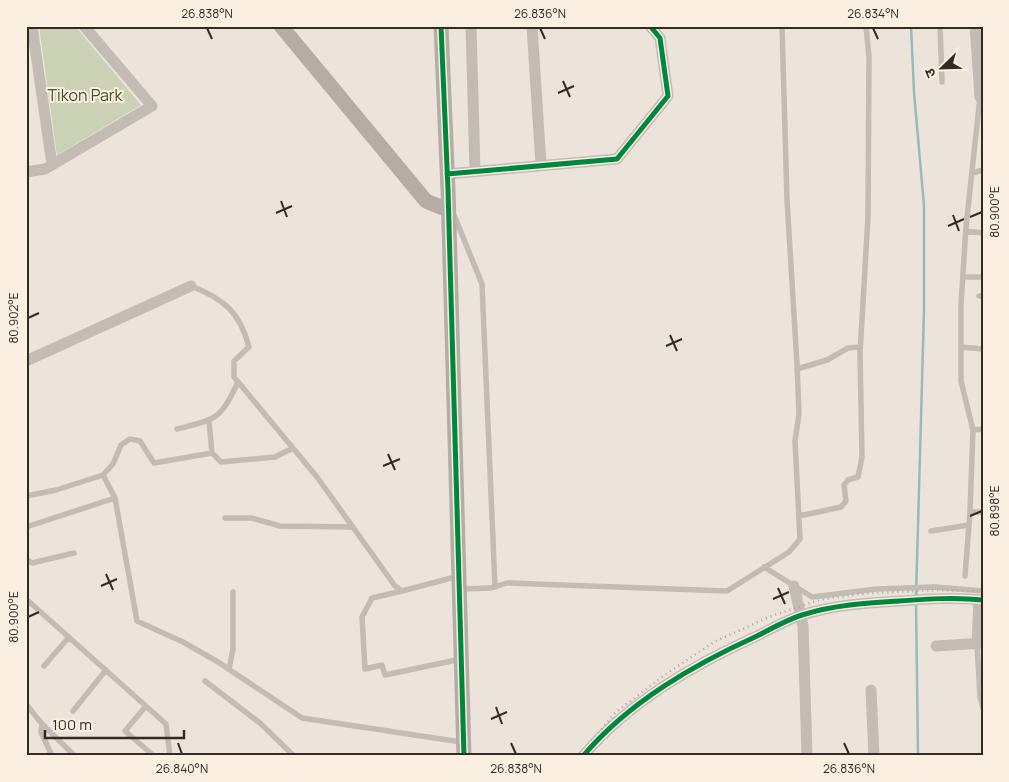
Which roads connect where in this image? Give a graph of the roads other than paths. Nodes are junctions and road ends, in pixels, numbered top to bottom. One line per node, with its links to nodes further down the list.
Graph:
1 (32, 26): 14 (street)
2 (84, 26): 14 (street)
3 (281, 26): 21 (street)
4 (441, 26): 20 (street)
5 (471, 26): 17 (street)
6 (532, 26): 15 (street)
7 (650, 26): 15 (street)
8 (782, 26): 31 (lane)
9 (866, 26): 27 (lane)
10 (940, 26): 12 (lane)
11 (975, 26): 13 (street)
12 (942, 82)
13 (981, 97): 19 (lane)
14 (52, 165): 18 (street)
15 (540, 165): 17 (street)
16 (983, 170): 19 (lane)
17 (475, 171): 20 (street)
18 (26, 172)
19 (972, 173): 22 (lane)
20 (447, 174): 21 (street)
21 (448, 210): 54 (street); 56 (lane)
22 (966, 231): 23 (lane); 24 (lane)
23 (983, 233)
24 (963, 276): 25 (lane); 28 (lane)
25 (983, 277)
26 (192, 286): 30 (street); 32 (lane)
27 (860, 346): 31 (lane); 44 (lane)
28 (961, 347): 29 (lane); 36 (lane)
29 (983, 349)
30 (26, 361)
31 (798, 369): 44 (lane)
32 (238, 382): 33 (lane); 37 (lane)
33 (209, 421): 34 (lane); 38 (lane)
34 (177, 428)
35 (983, 429): 36 (lane)
36 (973, 430): 42 (lane)
37 (293, 448): 38 (lane); 47 (lane)
38 (212, 453): 39 (lane)
39 (103, 475): 40 (lane); 41 (lane)
40 (26, 496)
41 (115, 498): 48 (lane); 67 (lane)
42 (970, 512): 43 (lane); 46 (lane)
43 (983, 512)
44 (799, 516): 52 (lane)
45 (226, 518): 47 (lane)
46 (969, 525): 49 (lane); 53 (lane)
47 (353, 527): 57 (lane)
48 (26, 528)
49 (931, 531)
50 (74, 553): 51 (lane)
51 (26, 559)
52 (764, 567): 55 (lane); 56 (lane)
53 (965, 576)
54 (459, 582): 56 (lane); 57 (lane); 65 (street)
55 (794, 586): 59 (lane); 61 (street)
56 (495, 587)
57 (402, 590): 65 (lane)
58 (233, 592): 67 (lane)
59 (982, 597): 61 (street); 63 (street)
60 (26, 599): 62 (lane)
61 (801, 615): 82 (street); 83 (street)
62 (68, 637): 66 (lane); 68 (lane)
63 (980, 643): 64 (street); 73 (lane)
64 (936, 646)
65 (461, 659): 76 (street)
66 (44, 666)
67 (229, 669): 76 (lane)
68 (106, 670): 72 (lane); 74 (lane)
69 (205, 681): 81 (lane)
70 (871, 690): 84 (street)
71 (26, 704): 75 (lane)
72 (146, 706): 79 (lane); 80 (lane)
73 (983, 708)
74 (73, 711)
75 (42, 724): 77 (lane); 78 (lane)
76 (464, 749)
77 (52, 756)
78 (75, 756)
79 (154, 756)
80 (170, 756)
81 (294, 756)
82 (583, 756)
83 (807, 756)
84 (874, 756)

